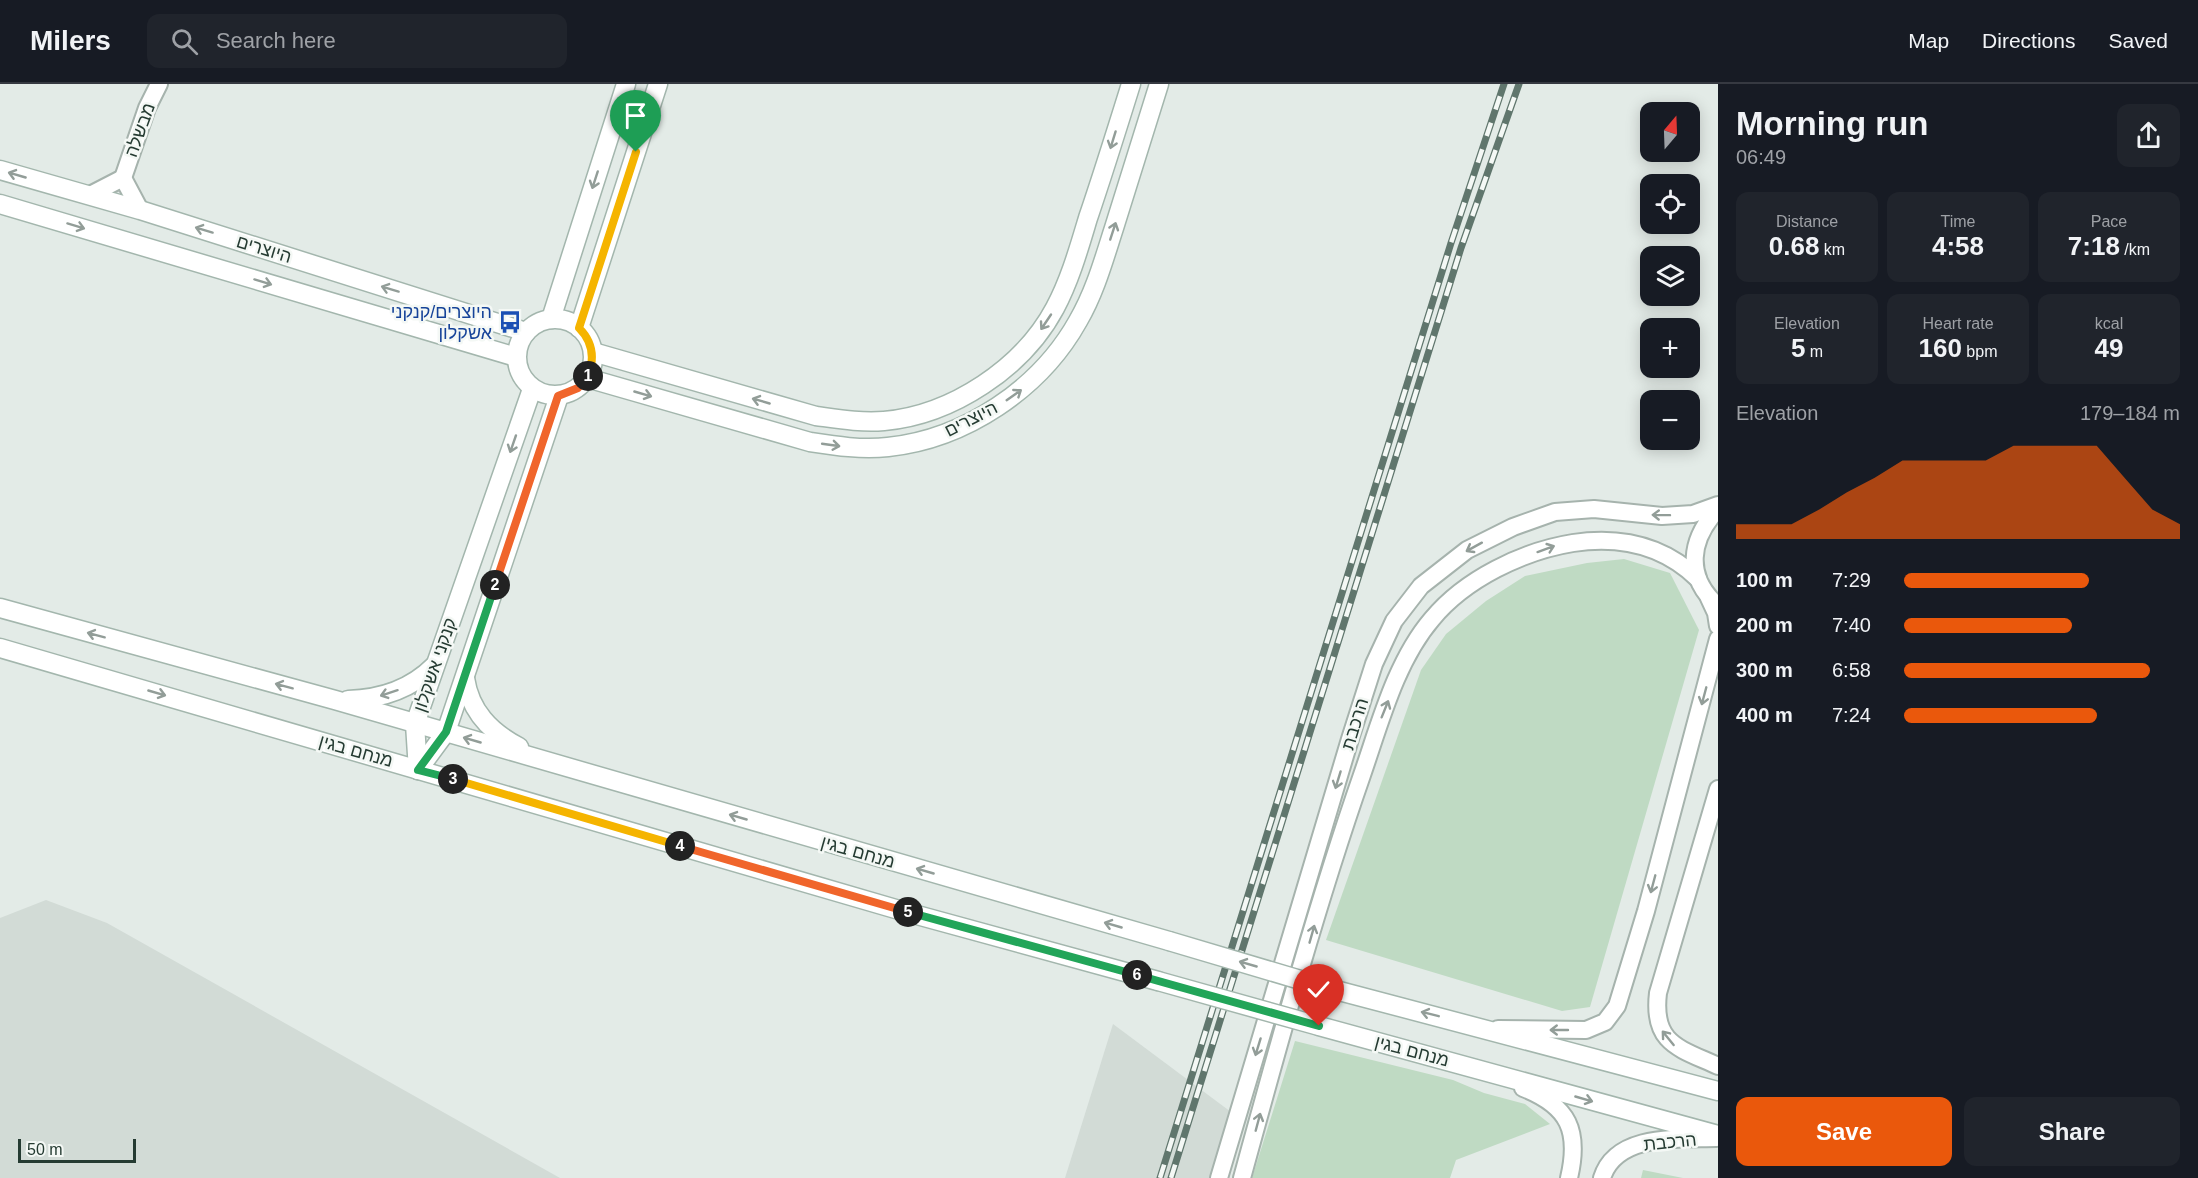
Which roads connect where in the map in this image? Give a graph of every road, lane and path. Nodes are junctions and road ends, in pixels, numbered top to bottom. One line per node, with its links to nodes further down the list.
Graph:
1 (159, 84): 7 (street, מבשלה)
2 (626, 84): 11 (street, one-way to 11)
3 (658, 84): 12 (street)
4 (1131, 84): 14 (street, היוצרים, one-way to 14)
5 (1159, 84): 16 (street, היוצרים, one-way to 5)
6 (0, 170): 8 (street, היוצרים, one-way to 6)
7 (123, 178): 8 (street, מבשלה); 10 (street, מבשלה)
8 (90, 195): 10 (street, היוצרים)
9 (0, 204): 15 (street, היוצרים, one-way to 15)
10 (140, 210): 13 (street, היוצרים, one-way to 10)
11 (551, 319): 12 (street); 13 (street)
12 (579, 328): 14 (street)
13 (526, 332): 15 (street)
14 (593, 352): 16 (street)
15 (516, 357): 17 (street)
16 (587, 378): 18 (street)
17 (532, 388): 18 (street); 26 (street, קנקני אשקלון, one-way to 26)
18 (558, 396): 27 (street, קנקני אשקלון)
19 (1718, 507): 20 (street); 39 (street, הרכבת, one-way to 39)
20 (1698, 579): 21 (street); 40 (street, הרכבת, one-way to 20)
21 (1713, 602): 23 (street)
22 (0, 608): 28 (street, מנחם בגין, one-way to 22)
23 (1718, 626)
24 (1718, 639): 34 (street, one-way to 34)
25 (0, 648): 32 (street, מנחם בגין, one-way to 32)
26 (435, 664): 28 (street, one-way to 28); 29 (street, קנקני אשקלון)
27 (465, 676): 30 (street, קנקני אשקלון); 31 (street)
28 (335, 700): 29 (street, מנחם בגין)
29 (415, 724): 30 (street, מנחם בגין); 32 (street, קנקני אשקלון)
30 (446, 732): 31 (street, מנחם בגין, one-way to 30); 32 (street, קנקני אשקלון)
31 (548, 762): 34 (street, מנחם בגין, one-way to 31, bridge)
32 (418, 770): 35 (street, מנחם בגין, bridge)
33 (1718, 789): 36 (street, one-way to 33)
34 (1487, 1029): 37 (street, מנחם בגין)
35 (1467, 1066): 38 (street, מנחם בגין, one-way to 38); 41 (street)
36 (1718, 1066)
37 (1718, 1091)
38 (1718, 1136): 42 (street, הרכבת)
39 (1220, 1178)
40 (1242, 1178)
41 (1569, 1178)
42 (1602, 1178)

